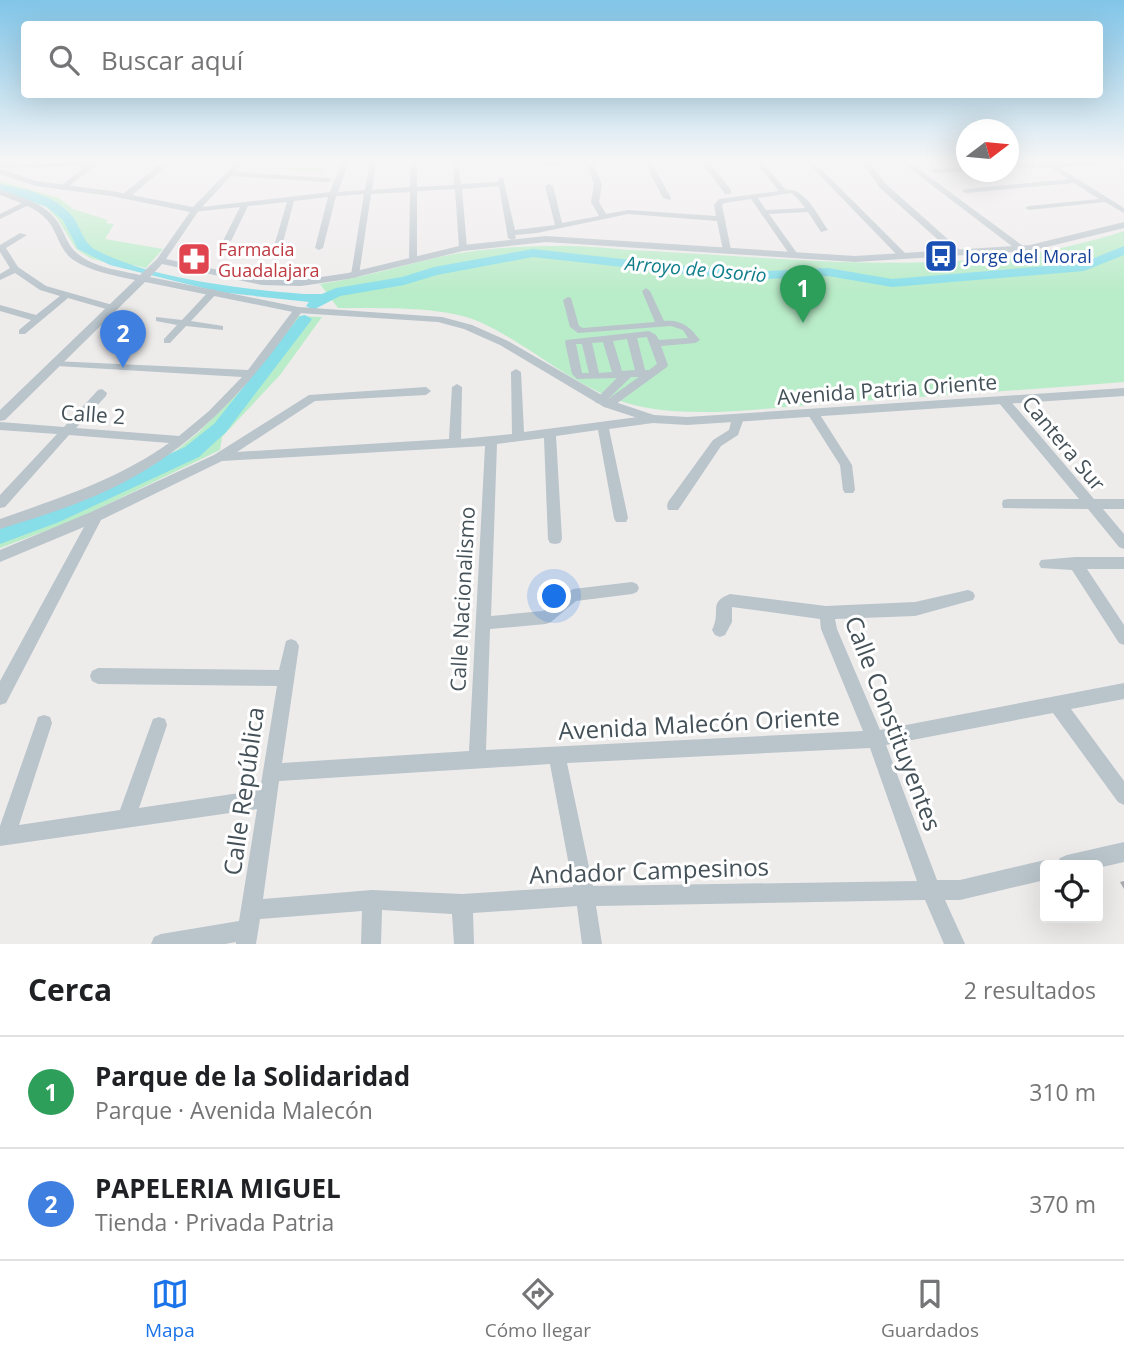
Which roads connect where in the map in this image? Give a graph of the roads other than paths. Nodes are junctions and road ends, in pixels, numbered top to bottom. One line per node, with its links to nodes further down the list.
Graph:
1 (25, 205): 27 (street)
2 (32, 205): 48 (street, Avenida Patria Oriente)
3 (169, 205): 23 (street)
4 (200, 205): 23 (street)
5 (236, 205): 23 (street)
6 (244, 205): 34 (street)
7 (289, 205): 35 (street)
8 (330, 205): 37 (street)
9 (366, 205): 47 (street)
10 (414, 205): 44 (street)
11 (460, 205): 38 (street)
12 (506, 205): 33 (street)
13 (554, 205): 30 (street)
14 (598, 205): 26 (street)
15 (718, 205): 28 (street)
16 (759, 205): 25 (street)
17 (805, 205): 24 (street)
18 (853, 205): 43 (street)
19 (904, 205): 41 (street)
20 (962, 205): 39 (street)
21 (1058, 205): 22 (street)
22 (1029, 208)
23 (195, 210): 45 (street)
24 (808, 210): 25 (street); 31 (street)
25 (764, 212): 42 (street)
26 (603, 215): 28 (street); 30 (street)
27 (0, 217)
28 (720, 219): 40 (street)
29 (1124, 225): 39 (street)
30 (559, 226): 33 (street)
31 (824, 230)
32 (23, 235): 36 (street)
33 (512, 237): 38 (street); 40 (street)
34 (227, 241)
35 (278, 246)
36 (1, 248): 46 (street)
37 (319, 248)
38 (463, 248): 44 (street)
39 (1020, 248): 41 (street)
40 (727, 250): 42 (street)
41 (957, 252): 43 (street)
42 (795, 256): 43 (street)
43 (904, 256)
44 (413, 260): 47 (street)
45 (159, 263): 47 (street); 48 (street)
46 (15, 269): 49 (street); 52 (street)
47 (355, 275)
48 (144, 276): 51 (street, Avenida Patria Oriente); 55 (street)
49 (0, 277)
50 (646, 291): 60 (street)
51 (214, 292): 56 (street, Avenida Patria Oriente); 59 (street)
52 (65, 296): 55 (street); 57 (street)
53 (568, 300): 60 (street)
54 (0, 308): 57 (street)
55 (113, 308): 68 (street)
56 (298, 310): 71 (street); 79 (street, Avenida Patria Oriente)
57 (38, 319): 62 (street)
58 (159, 319): 59 (street)
59 (185, 322): 61 (street); 66 (street)
60 (660, 323): 67 (street)
61 (220, 328)
62 (22, 332)
63 (631, 336): 64 (street); 67 (street); 70 (street)
64 (607, 338): 65 (street); 73 (street)
65 (586, 340): 72 (street); 72 (street)
66 (167, 341)
67 (656, 343): 70 (street)
68 (57, 363): 71 (street); 81 (street)
69 (516, 372): 88 (street)
70 (645, 373): 73 (street)
71 (251, 374): 89 (street)
72 (595, 377): 73 (street)
73 (623, 380): 79 (street)
74 (457, 387): 91 (street)
75 (426, 391): 92 (street, Avenida Patria Oriente)
76 (1124, 392): 78 (street, Avenida Patria Oriente)
77 (102, 393): 86 (street)
78 (1003, 400): 80 (street, Avenida Patria Oriente); 96 (street, Cantera Sur)
79 (604, 402): 83 (street, Avenida Patria Oriente)
80 (813, 413): 82 (street, Avenida Patria Oriente); 93 (street)
81 (0, 418)
82 (738, 418): 83 (street, Avenida Patria Oriente); 98 (street)
83 (653, 419): 85 (street, Avenida Patria Oriente)
84 (0, 426): 86 (street, Calle 2)
85 (604, 427): 87 (street, Avenida Patria Oriente); 100 (street)
86 (65, 431): 89 (street, Calle 2); 94 (street)
87 (550, 433): 88 (street, Avenida Patria Oriente); 102 (street)
88 (518, 438): 90 (street, Avenida Patria Oriente)
89 (183, 440): 101 (street)
90 (491, 441): 91 (street, Avenida Patria Oriente); 111 (street, Calle Nacionalismo)
91 (455, 443): 92 (street, Avenida Patria Oriente)
92 (218, 458): 99 (street, Avenida Patria Oriente)
93 (849, 489)
94 (0, 503)
95 (1008, 504): 96 (street)
96 (1091, 504): 97 (street); 103 (street, Cantera Sur)
97 (1124, 504)
98 (673, 506)
99 (96, 516): 104 (street, Avenida Patria Oriente); 118 (street)
100 (621, 518)
101 (0, 524)
102 (555, 539)
103 (1124, 543)
104 (0, 556)
105 (1124, 563): 107 (street)
106 (1046, 564): 107 (street)
107 (1074, 564): 113 (street)
108 (632, 588): 111 (street)
109 (968, 596): 110 (street, Calle Constituyentes)
110 (826, 613): 112 (street); 122 (street, Calle Constituyentes)
111 (484, 623): 124 (street, Calle Nacionalismo)
112 (720, 630)
113 (1124, 638)
114 (291, 646): 116 (street, Calle República)
115 (98, 676): 116 (street)
116 (286, 678): 125 (street, Calle República)
117 (1124, 691): 119 (street, Avenida Malecón Oriente)
118 (0, 697)
119 (1057, 704): 122 (street, Avenida Malecón Oriente); 126 (street)
120 (44, 723): 129 (street)
121 (159, 725): 128 (street)
122 (875, 739): 123 (street, Avenida Malecón Oriente); 133 (street, Calle Constituyentes)
123 (557, 755): 124 (street, Avenida Malecón Oriente); 134 (street)
124 (477, 759): 125 (street, Avenida Malecón Oriente)
125 (272, 773): 127 (street, Calle República)
126 (1124, 796)
127 (268, 797): 128 (street); 137 (street, Calle República)
128 (126, 818): 129 (street)
129 (3, 836)
130 (1124, 852): 131 (street)
131 (1089, 860)
132 (1040, 871): 133 (street, Andador Campesinos)
133 (930, 889): 134 (street, Andador Campesinos); 142 (street, Calle Constituyentes)
134 (585, 896): 136 (street, Andador Campesinos); 141 (street)
135 (372, 900): 136 (street, Andador Campesinos); 137 (street, Andador Campesinos); 139 (street)
136 (462, 904): 140 (street)
137 (249, 928): 138 (street, Andador Campesinos)
138 (161, 944)
139 (372, 944)
140 (464, 944)
141 (592, 944)
142 (955, 944)

